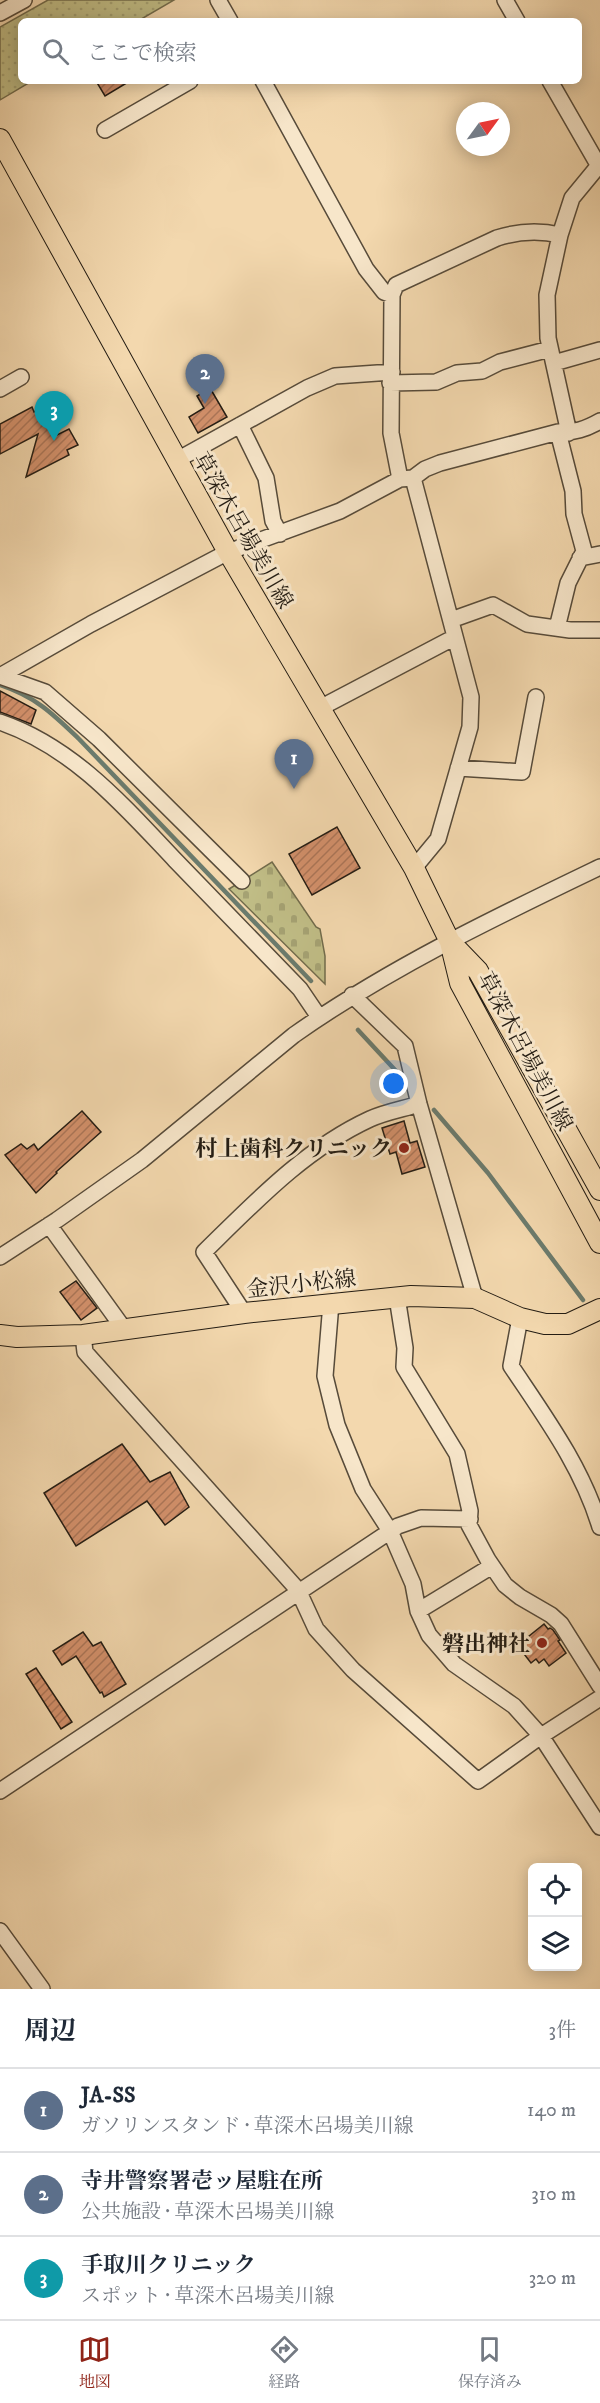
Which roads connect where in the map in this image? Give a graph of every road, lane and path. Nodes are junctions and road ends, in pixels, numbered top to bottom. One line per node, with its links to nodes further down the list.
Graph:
1 (24, 0): 4 (street)
2 (218, 0): 5 (street)
3 (505, 0): 6 (street)
4 (0, 13)
5 (228, 18)
6 (515, 18)
7 (185, 84): 10 (street)
8 (265, 84): 14 (street)
9 (552, 84): 12 (street)
10 (105, 130)
11 (0, 139): 23 (main road, 草深木呂場美川線)
12 (599, 166): 13 (street)
13 (560, 235): 14 (street); 16 (street)
14 (392, 295): 18 (street)
15 (600, 350): 16 (street)
16 (552, 356): 18 (street); 22 (street)
17 (21, 377): 19 (street)
18 (391, 377): 20 (street); 24 (street)
19 (0, 389)
20 (240, 425): 23 (street); 25 (street)
21 (599, 425): 22 (street)
22 (563, 432): 24 (street); 28 (street)
23 (177, 460): 26 (main road, 草深木呂場美川線)
24 (407, 478): 25 (street); 29 (street)
25 (279, 534): 26 (street)
26 (228, 552): 33 (street); 35 (main road, 草深木呂場美川線)
27 (600, 554): 28 (street)
28 (580, 558): 30 (street)
29 (451, 620): 30 (street); 32 (street)
30 (557, 628): 31 (street)
31 (599, 633)
32 (455, 637): 35 (street); 37 (street)
33 (0, 676): 40 (street)
34 (536, 697): 37 (street)
35 (320, 708): 39 (main road, 草深木呂場美川線)
36 (0, 722): 43 (street)
37 (458, 768): 39 (street)
38 (600, 867): 41 (street)
39 (414, 868): 41 (main road, 草深木呂場美川線)
40 (242, 881)
41 (450, 942): 42 (street); 45 (main road, 草深木呂場美川線); 47 (main road, 草深木呂場美川線)
42 (352, 995): 43 (street); 44 (street)
43 (319, 1017): 46 (street)
44 (419, 1104): 50 (street); 53 (street)
45 (600, 1190)
46 (49, 1225): 48 (street); 55 (street)
47 (600, 1243)
48 (2, 1252)
49 (397, 1297): 50 (main road, 金沢小松線); 51 (main road, 金沢小松線); 58 (street)
50 (475, 1298): 54 (main road, 金沢小松線)
51 (331, 1304): 53 (main road, 金沢小松線); 60 (street)
52 (600, 1309): 54 (main road, 金沢小松線)
53 (244, 1313): 55 (main road, 金沢小松線)
54 (520, 1317): 59 (street)
55 (124, 1329): 56 (main road, 金沢小松線)
56 (83, 1335): 57 (main road, 金沢小松線); 62 (street)
57 (6, 1337)
58 (470, 1519): 60 (street); 61 (street)
59 (600, 1527)
60 (390, 1531): 62 (street); 63 (street)
61 (492, 1566): 63 (street); 64 (street)
62 (298, 1590): 66 (street); 67 (street)
63 (418, 1611): 66 (street)
64 (600, 1686)
65 (600, 1698): 66 (street)
66 (541, 1736): 68 (street)
67 (0, 1791)
68 (600, 1827)
69 (0, 1931): 70 (street)
70 (42, 1989)

